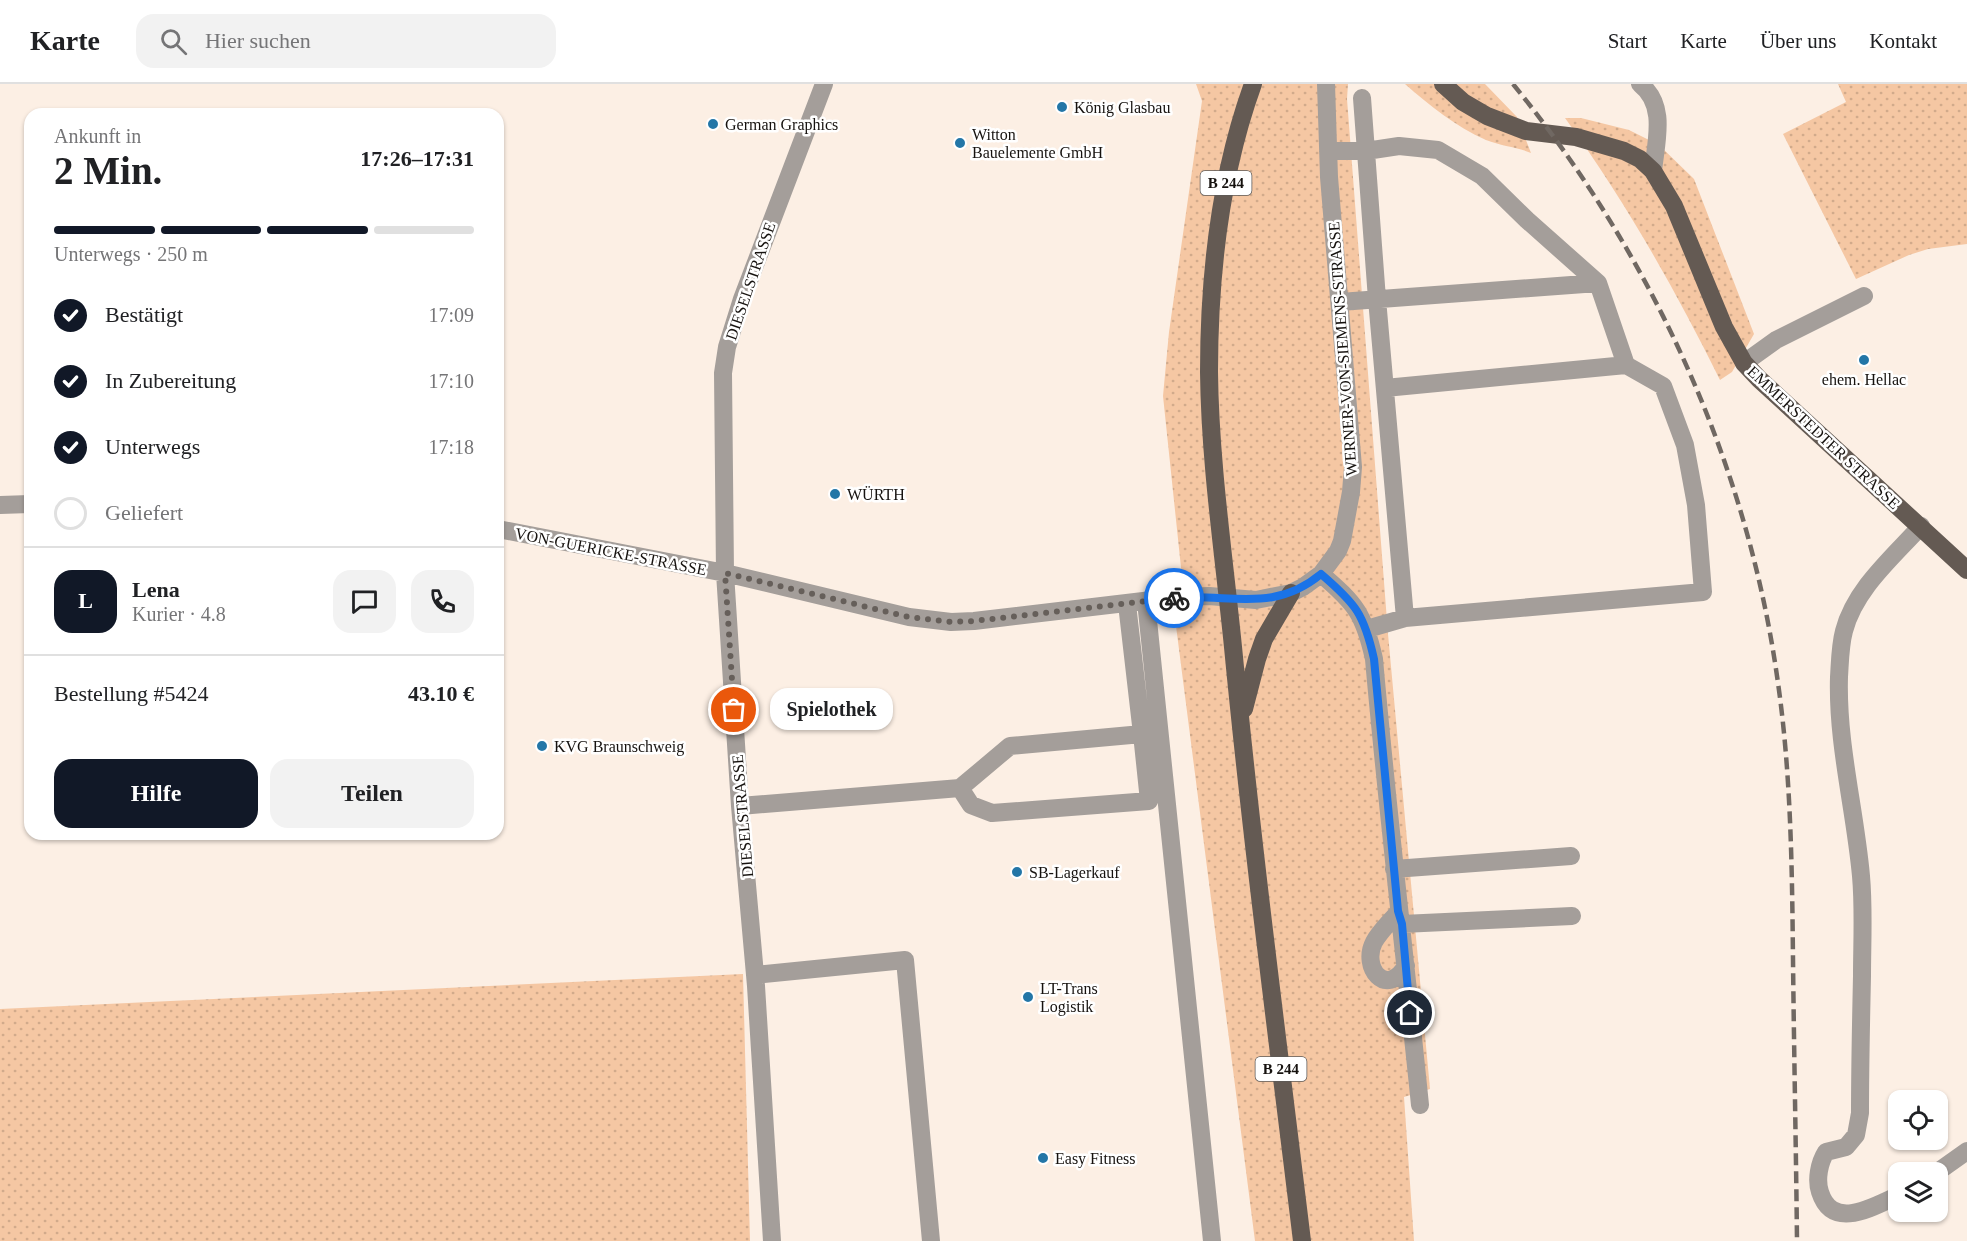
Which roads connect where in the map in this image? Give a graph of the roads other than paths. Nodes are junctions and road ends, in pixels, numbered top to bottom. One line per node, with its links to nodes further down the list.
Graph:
1 (824, 84): 22 (street, DIESELSTRASSE)
2 (1253, 84): 25 (main road, B 244)
3 (1326, 84): 8 (street, WERNER-VON-SIEMENS-STRASSE)
4 (1443, 84): 9 (main road, EMMERSTEDTER STRASSE)
5 (1640, 84): 9 (street)
6 (1362, 98): 7 (street)
7 (1366, 151): 8 (street); 10 (street); 12 (street)
8 (1328, 152): 13 (street, WERNER-VON-SIEMENS-STRASSE)
9 (1653, 171): 14 (main road, EMMERSTEDTER STRASSE)
10 (1598, 283): 12 (street); 15 (street)
11 (1864, 296): 14 (street)
12 (1377, 299): 13 (street); 16 (street)
13 (1340, 302): 23 (street, WERNER-VON-SIEMENS-STRASSE)
14 (1744, 363): 19 (main road, EMMERSTEDTER STRASSE)
15 (1626, 365): 16 (street); 28 (street)
16 (1385, 388): 28 (street)
17 (24, 504): 18 (street)
18 (0, 505)
19 (1921, 526): 21 (main road, EMMERSTEDTER STRASSE); 43 (street)
20 (504, 530): 22 (street, VON-GUERICKE-STRASSE)
21 (1967, 570)
22 (725, 573): 27 (street, VON-GUERICKE-STRASSE); 33 (street, DIESELSTRASSE)
23 (1321, 574): 24 (street, VON-GUERICKE-STRASSE); 29 (street)
24 (1291, 593): 25 (street, VON-GUERICKE-STRASSE); 30 (main road, B 244)
25 (1228, 598): 26 (street, VON-GUERICKE-STRASSE); 30 (main road, B 244)
26 (1146, 602): 27 (street, VON-GUERICKE-STRASSE); 46 (street)
27 (1127, 604): 31 (street)
28 (1405, 618): 29 (street)
29 (1367, 629): 35 (street)
30 (1240, 722): 47 (main road, B 244)
31 (1142, 734): 32 (street); 32 (street)
32 (960, 788): 33 (street)
33 (740, 806): 39 (street, DIESELSTRASSE)
34 (1571, 856): 35 (street)
35 (1394, 869): 37 (street)
36 (1572, 916): 37 (street)
37 (1400, 918): 38 (street); 38 (street)
38 (1406, 966): 40 (street)
39 (755, 975): 44 (street, DIESELSTRASSE); 45 (street)
40 (1420, 1105)
41 (1967, 1151): 42 (street)
42 (1948, 1164)
43 (1888, 1200)
44 (772, 1241)
45 (931, 1241)
46 (1212, 1241)
47 (1302, 1241)

